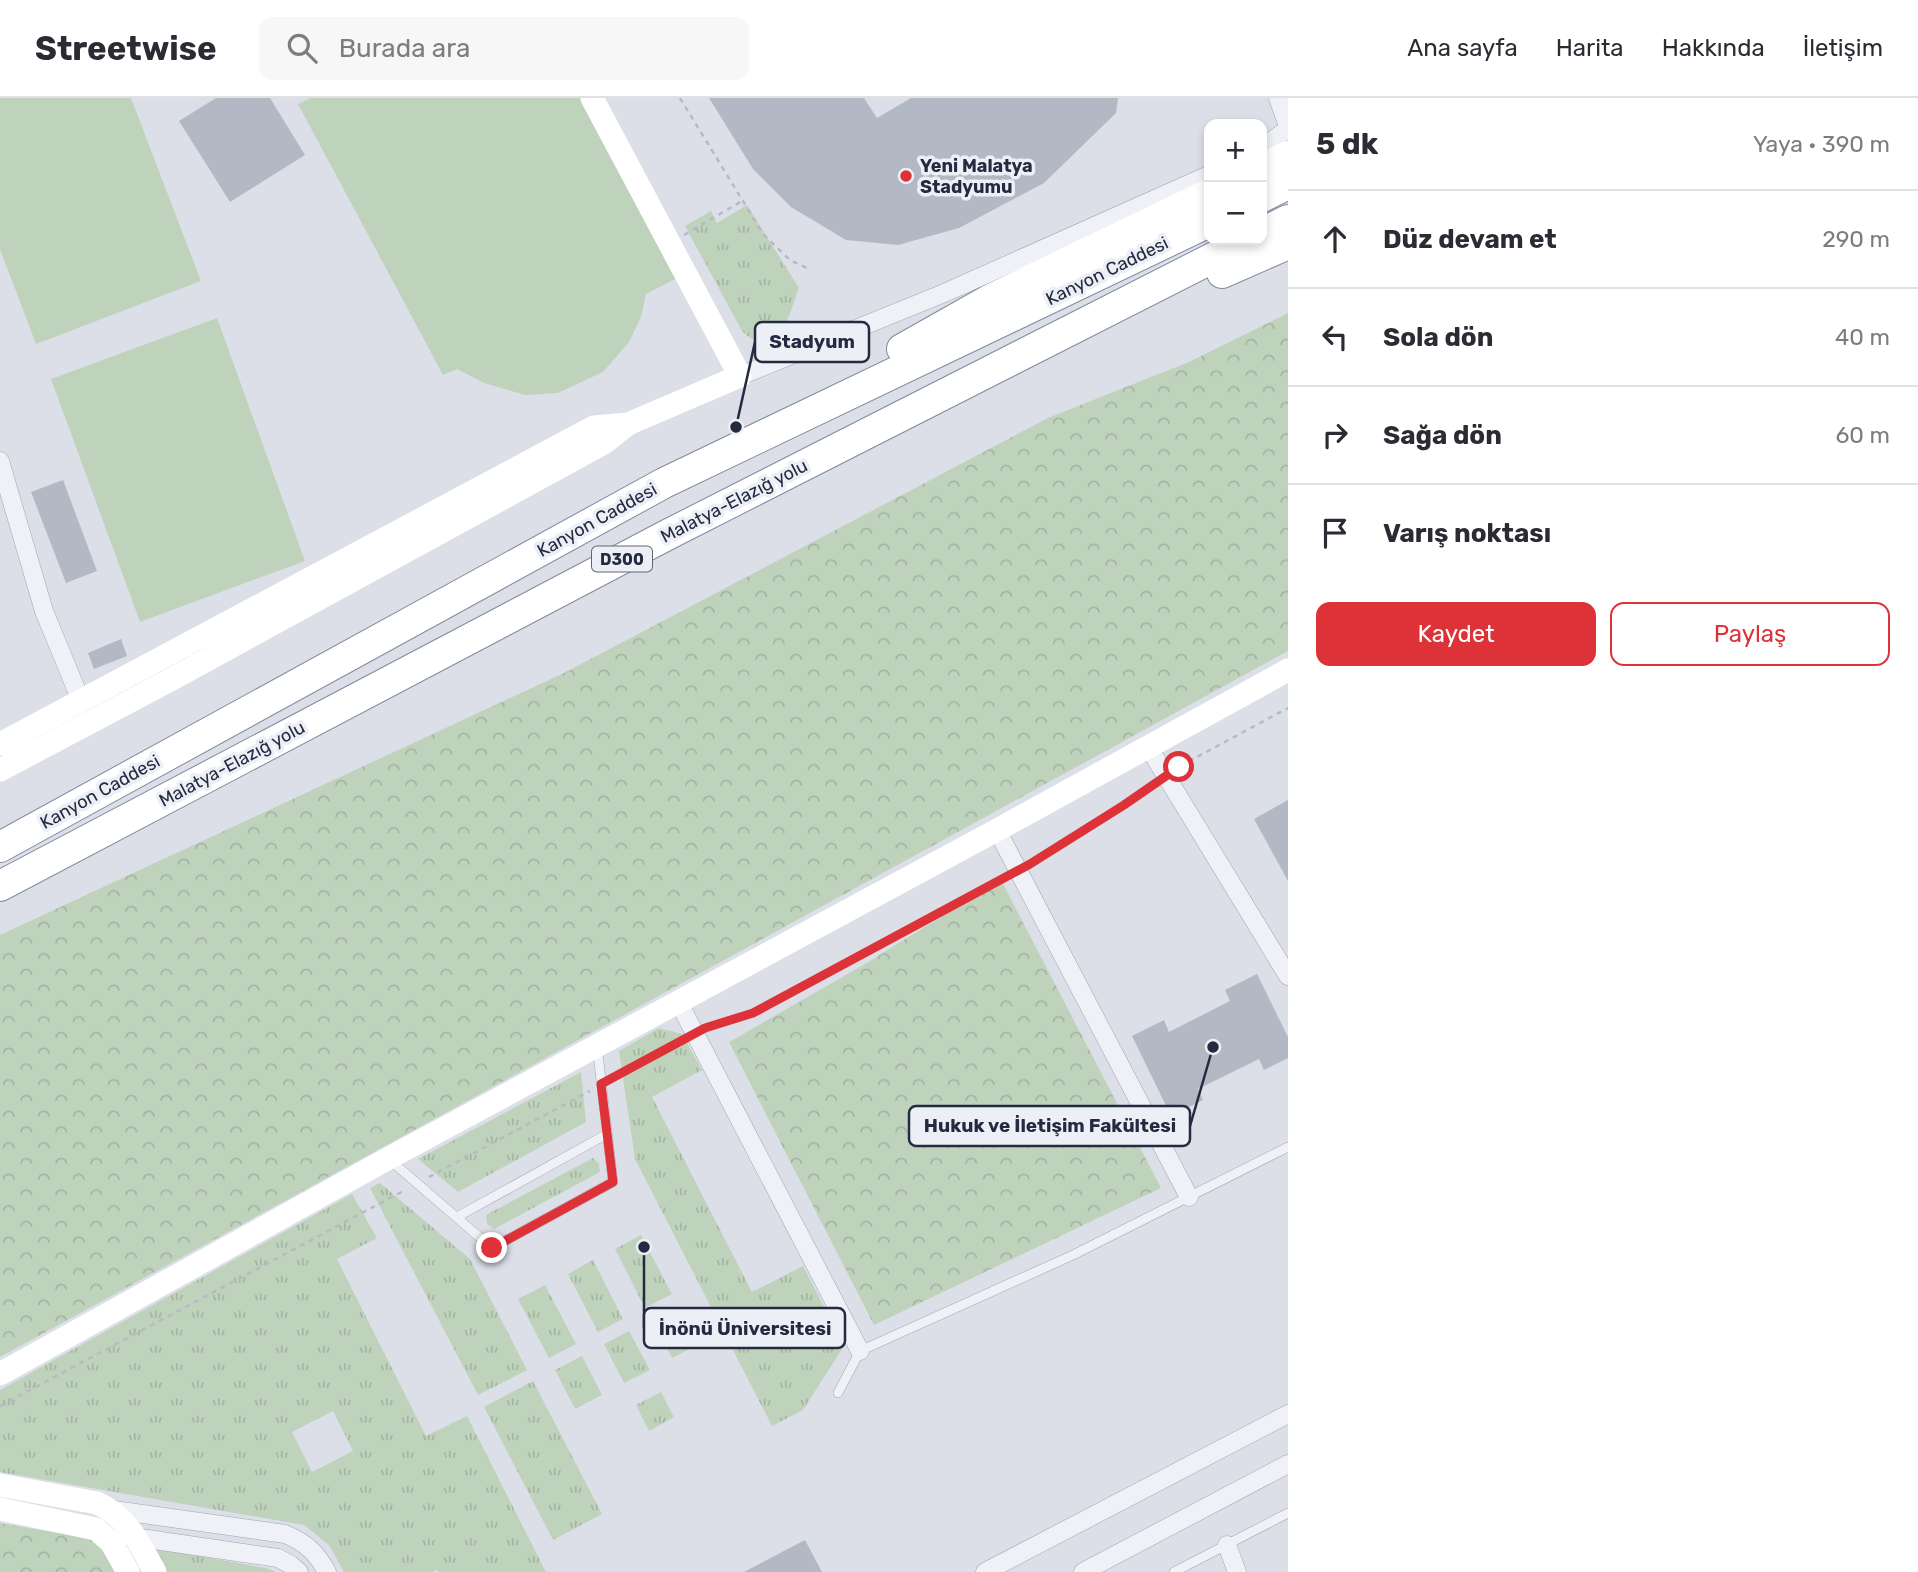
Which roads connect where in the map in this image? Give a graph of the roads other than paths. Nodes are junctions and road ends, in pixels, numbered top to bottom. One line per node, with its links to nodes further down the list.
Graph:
1 (592, 98): 17 (street)
2 (1278, 98): 3 (street)
3 (1288, 128): 4 (street)
4 (1267, 144)
5 (1288, 156): 6 (highway)
6 (1267, 166)
7 (1204, 176): 17 (street)
8 (1288, 184): 9 (highway)
9 (1267, 194)
10 (1204, 196): 20 (highway)
11 (1288, 220): 13 (highway)
12 (1204, 224): 20 (highway, Kanyon Caddesi / D300)
13 (1267, 230)
14 (1288, 244): 16 (highway)
15 (1238, 245): 16 (highway, Malatya-Elazığ yolu / D300)
16 (1111, 308): 28 (highway, Malatya-Elazığ yolu / D300)
17 (740, 376): 18 (street)
18 (628, 424): 22 (street); 25 (street)
19 (0, 461): 22 (street)
20 (670, 480): 27 (highway, Kanyon Caddesi / D300)
21 (1288, 670): 24 (street)
22 (81, 701): 23 (street)
23 (0, 744)
24 (1149, 748): 26 (street); 29 (street)
25 (0, 770)
26 (997, 830): 30 (street); 35 (street)
27 (0, 847)
28 (0, 886)
29 (1288, 976)
30 (678, 1000): 31 (street); 37 (street)
31 (597, 1045): 32 (lane); 34 (street)
32 (607, 1134): 36 (lane); 36 (lane)
33 (1288, 1147): 35 (lane)
34 (389, 1158): 36 (lane); 38 (street)
35 (1189, 1196): 37 (lane)
36 (457, 1217)
37 (860, 1351): 39 (lane)
38 (0, 1374)
39 (838, 1393)
40 (1288, 1413): 53 (street)
41 (1288, 1464): 54 (street)
42 (0, 1485): 43 (street)
43 (107, 1508): 46 (street); 47 (street); 52 (street)
44 (0, 1509): 46 (street)
45 (1288, 1513): 48 (lane)
46 (104, 1535): 47 (street); 49 (street)
47 (135, 1536): 50 (street); 51 (street)
48 (1227, 1545): 55 (lane); 56 (street)
49 (128, 1572)
50 (155, 1572)
51 (299, 1572)
52 (327, 1572)
53 (985, 1572)
54 (1083, 1572)
55 (1174, 1572)
56 (1237, 1572)

